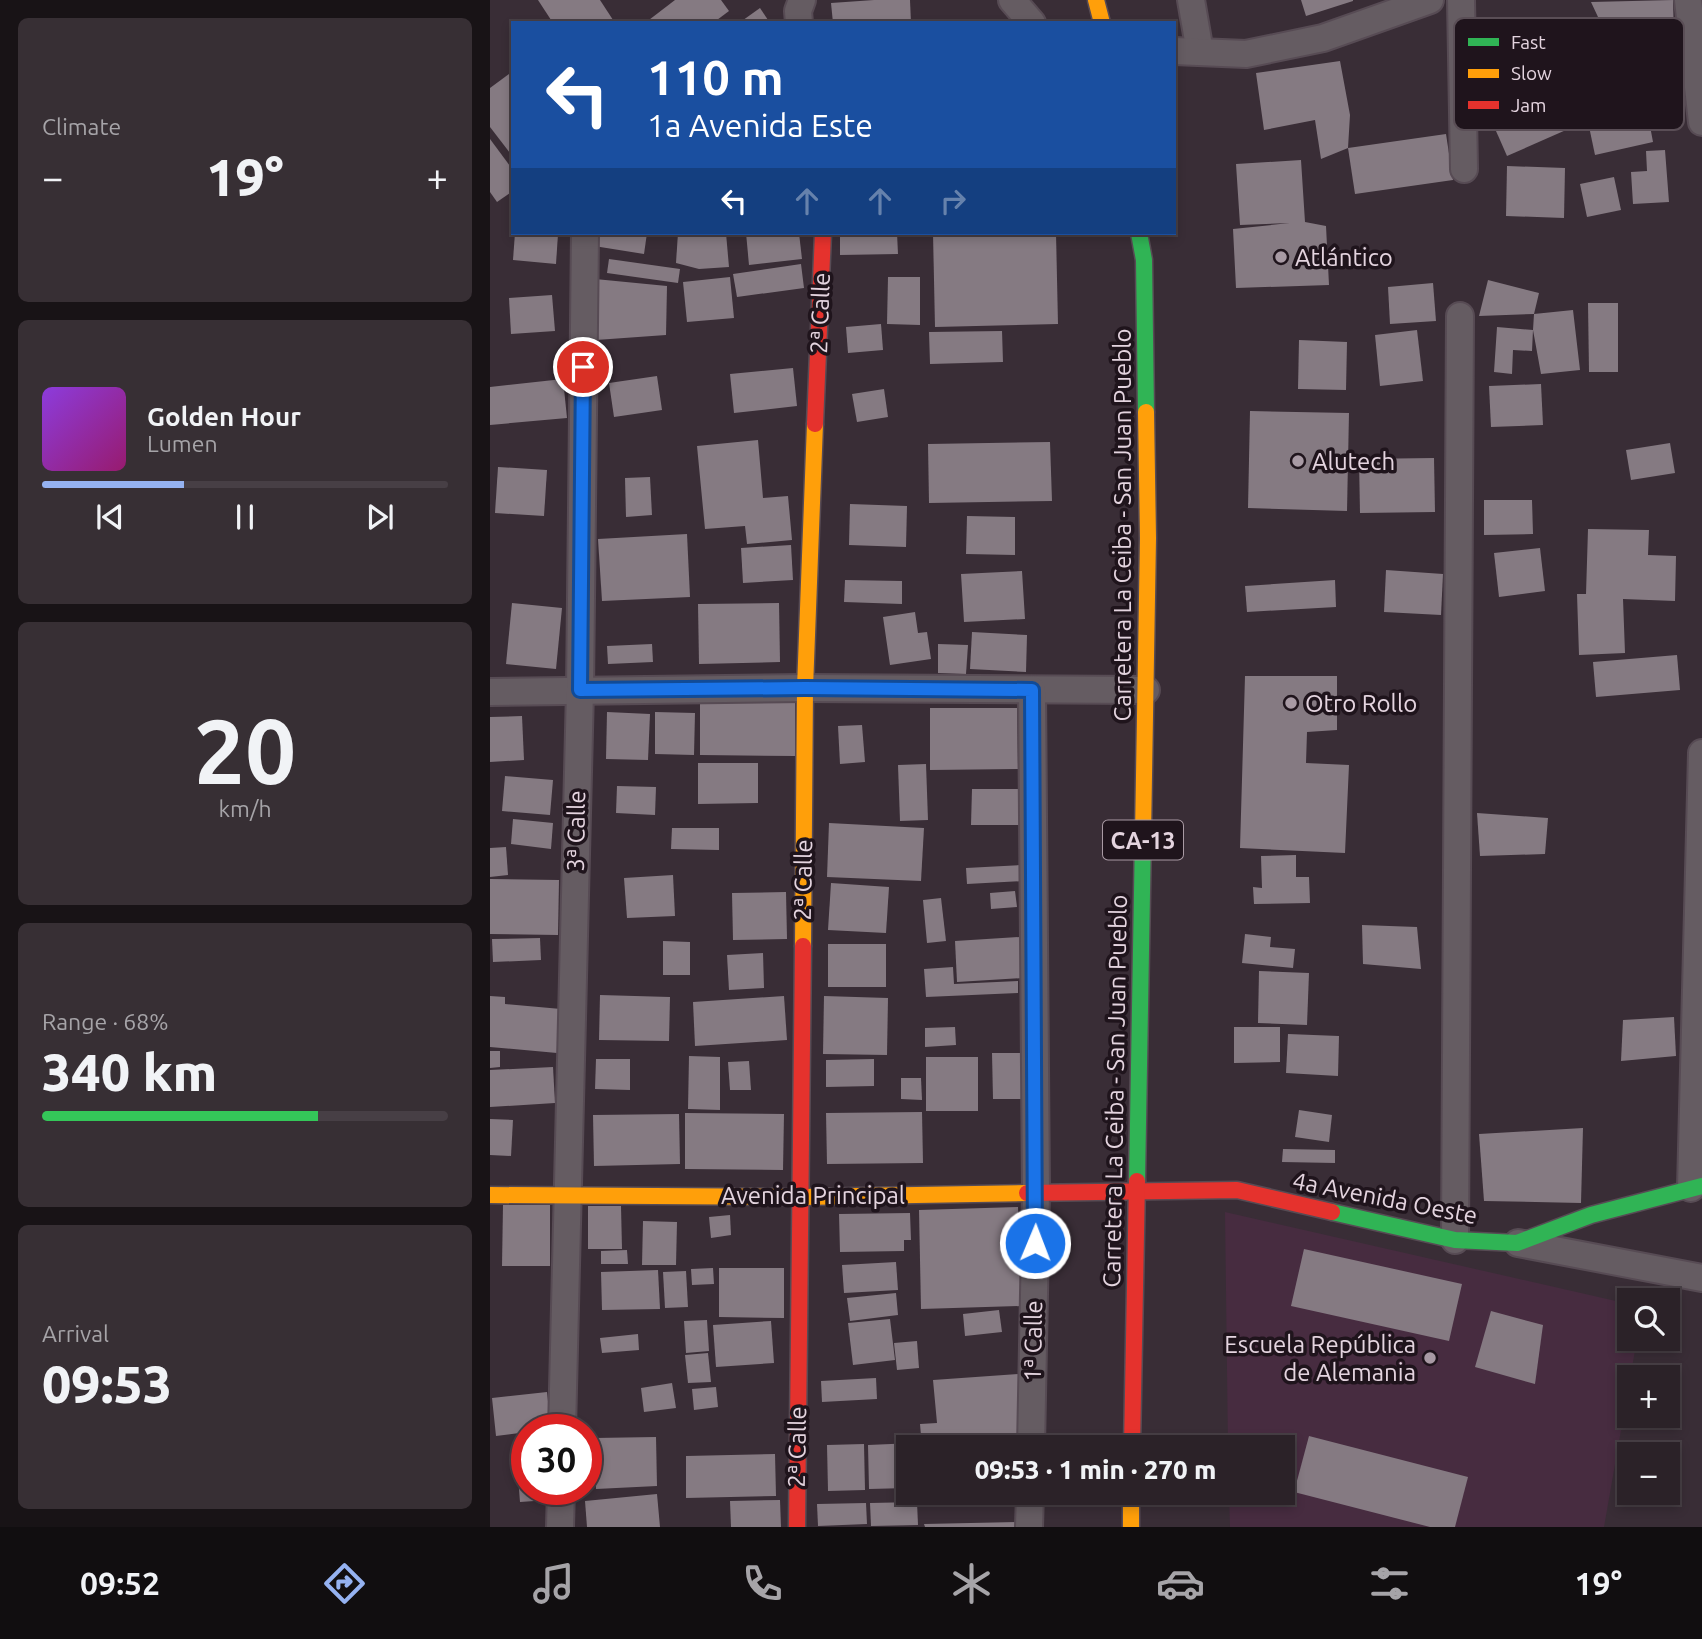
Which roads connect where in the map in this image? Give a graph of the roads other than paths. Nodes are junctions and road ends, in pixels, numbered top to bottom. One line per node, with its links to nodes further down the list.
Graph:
1 (802, 0): 9 (street)
2 (1012, 0): 10 (street)
3 (1096, 0): 11 (street)
4 (1191, 0): 13 (street)
5 (1430, 0): 13 (street)
6 (1461, 0): 8 (street)
7 (1688, 0): 14 (street)
8 (1461, 18)
9 (799, 21)
10 (1030, 21)
11 (1101, 21)
12 (1176, 51): 13 (street)
13 (1200, 52)
14 (1702, 122)
15 (1463, 130): 16 (street)
16 (1464, 169)
17 (585, 235): 22 (street, 3ª Calle)
18 (823, 235): 21 (street, 2ª Calle)
19 (1139, 235): 24 (street, Carretera La Ceiba - San Juan Pueblo / CA-13)
20 (1460, 316): 33 (street)
21 (805, 688): 22 (street); 23 (street); 32 (street, 2ª Calle)
22 (580, 690): 25 (street); 31 (street, 3ª Calle)
23 (1032, 690): 24 (street); 29 (street, 1ª Calle)
24 (1146, 690): 28 (street, Carretera La Ceiba - San Juan Pueblo / CA-13)
25 (490, 692)
26 (1702, 753): 27 (street)
27 (1696, 1187): 34 (street, 4a Avenida Oeste)
28 (1136, 1191): 29 (street, Avenida Principal); 33 (street, 4a Avenida Oeste); 38 (street, Carretera La Ceiba - San Juan Pueblo / CA-13)
29 (1036, 1192): 32 (street, Avenida Principal); 37 (street, 1ª Calle)
30 (490, 1195): 31 (street, Avenida Principal)
31 (567, 1195): 32 (street, Avenida Principal); 36 (street, 3ª Calle)
32 (800, 1197): 43 (street, 2ª Calle)
33 (1455, 1240): 34 (street, 4a Avenida Oeste)
34 (1517, 1243): 35 (street)
35 (1702, 1278)
36 (562, 1414)
37 (1031, 1435)
38 (1132, 1435)
39 (561, 1505): 42 (street)
40 (1030, 1505): 44 (street)
41 (1131, 1505): 45 (street)
42 (560, 1527)
43 (797, 1527)
44 (1029, 1527)
45 (1131, 1527)

